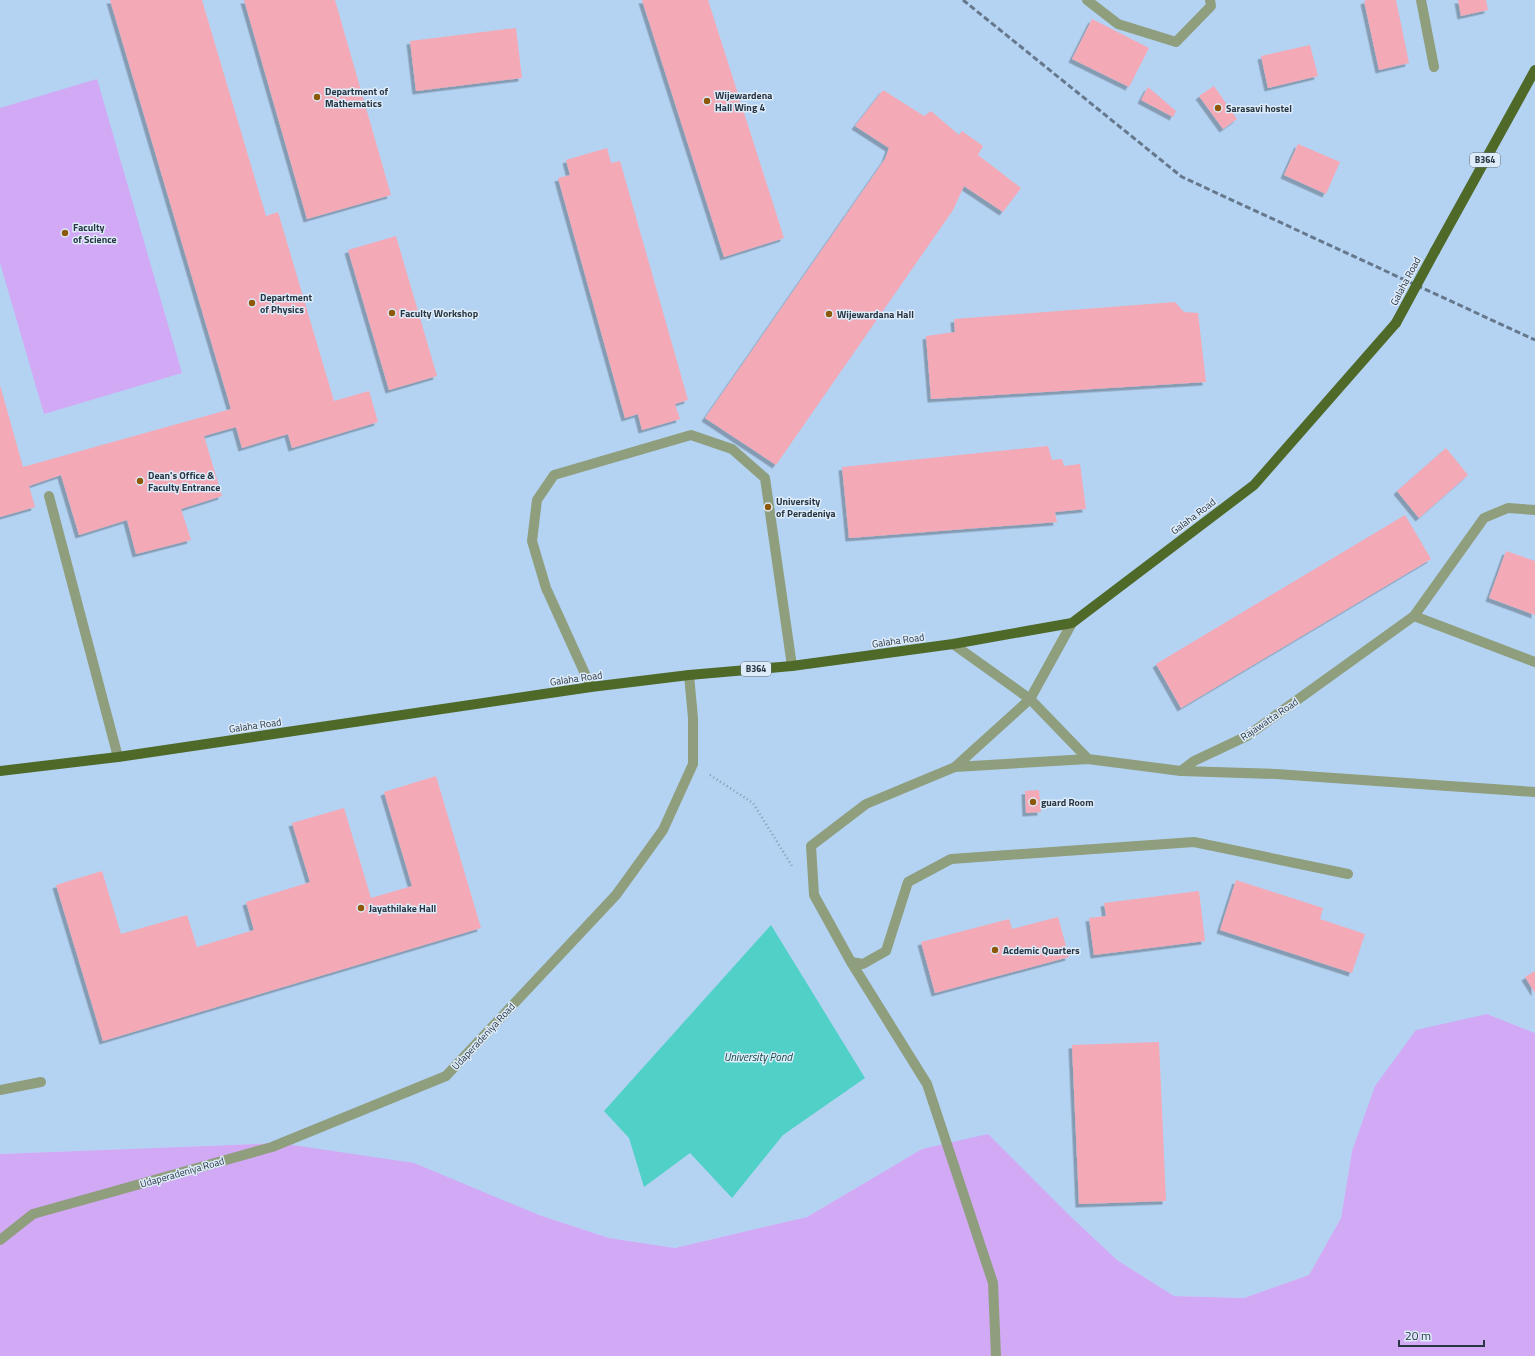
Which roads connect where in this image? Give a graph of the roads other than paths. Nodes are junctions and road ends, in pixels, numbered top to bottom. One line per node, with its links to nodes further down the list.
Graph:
1 (1087, 0): 2 (street)
2 (1210, 0)
3 (1422, 0): 4 (street)
4 (1434, 67)
5 (1535, 70): 9 (main road, Galaha Road / B364, bridge)
6 (49, 496): 16 (street)
7 (1535, 510): 8 (street, Rajawatta Road)
8 (1414, 616): 11 (street); 20 (street, Rajawatta Road)
9 (1072, 623): 10 (main road, Galaha Road / B364); 15 (street)
10 (952, 644): 12 (main road, Galaha Road / B364); 15 (street)
11 (1535, 662)
12 (792, 666): 13 (main road, Galaha Road / B364); 14 (street)
13 (689, 675): 14 (main road, Galaha Road / B364); 26 (street, Udaperadeniya Road)
14 (591, 687): 16 (main road, Galaha Road / B364)
15 (1030, 699): 17 (street); 18 (street)
16 (118, 757): 19 (main road, Galaha Road / B364)
17 (1088, 759): 18 (street); 20 (street)
18 (955, 767): 23 (street)
19 (0, 771)
20 (1181, 771): 21 (street)
21 (1535, 792)
22 (1348, 874): 23 (street)
23 (851, 962): 27 (street)
24 (41, 1082): 25 (street)
25 (0, 1090)
26 (0, 1240)
27 (996, 1356)

